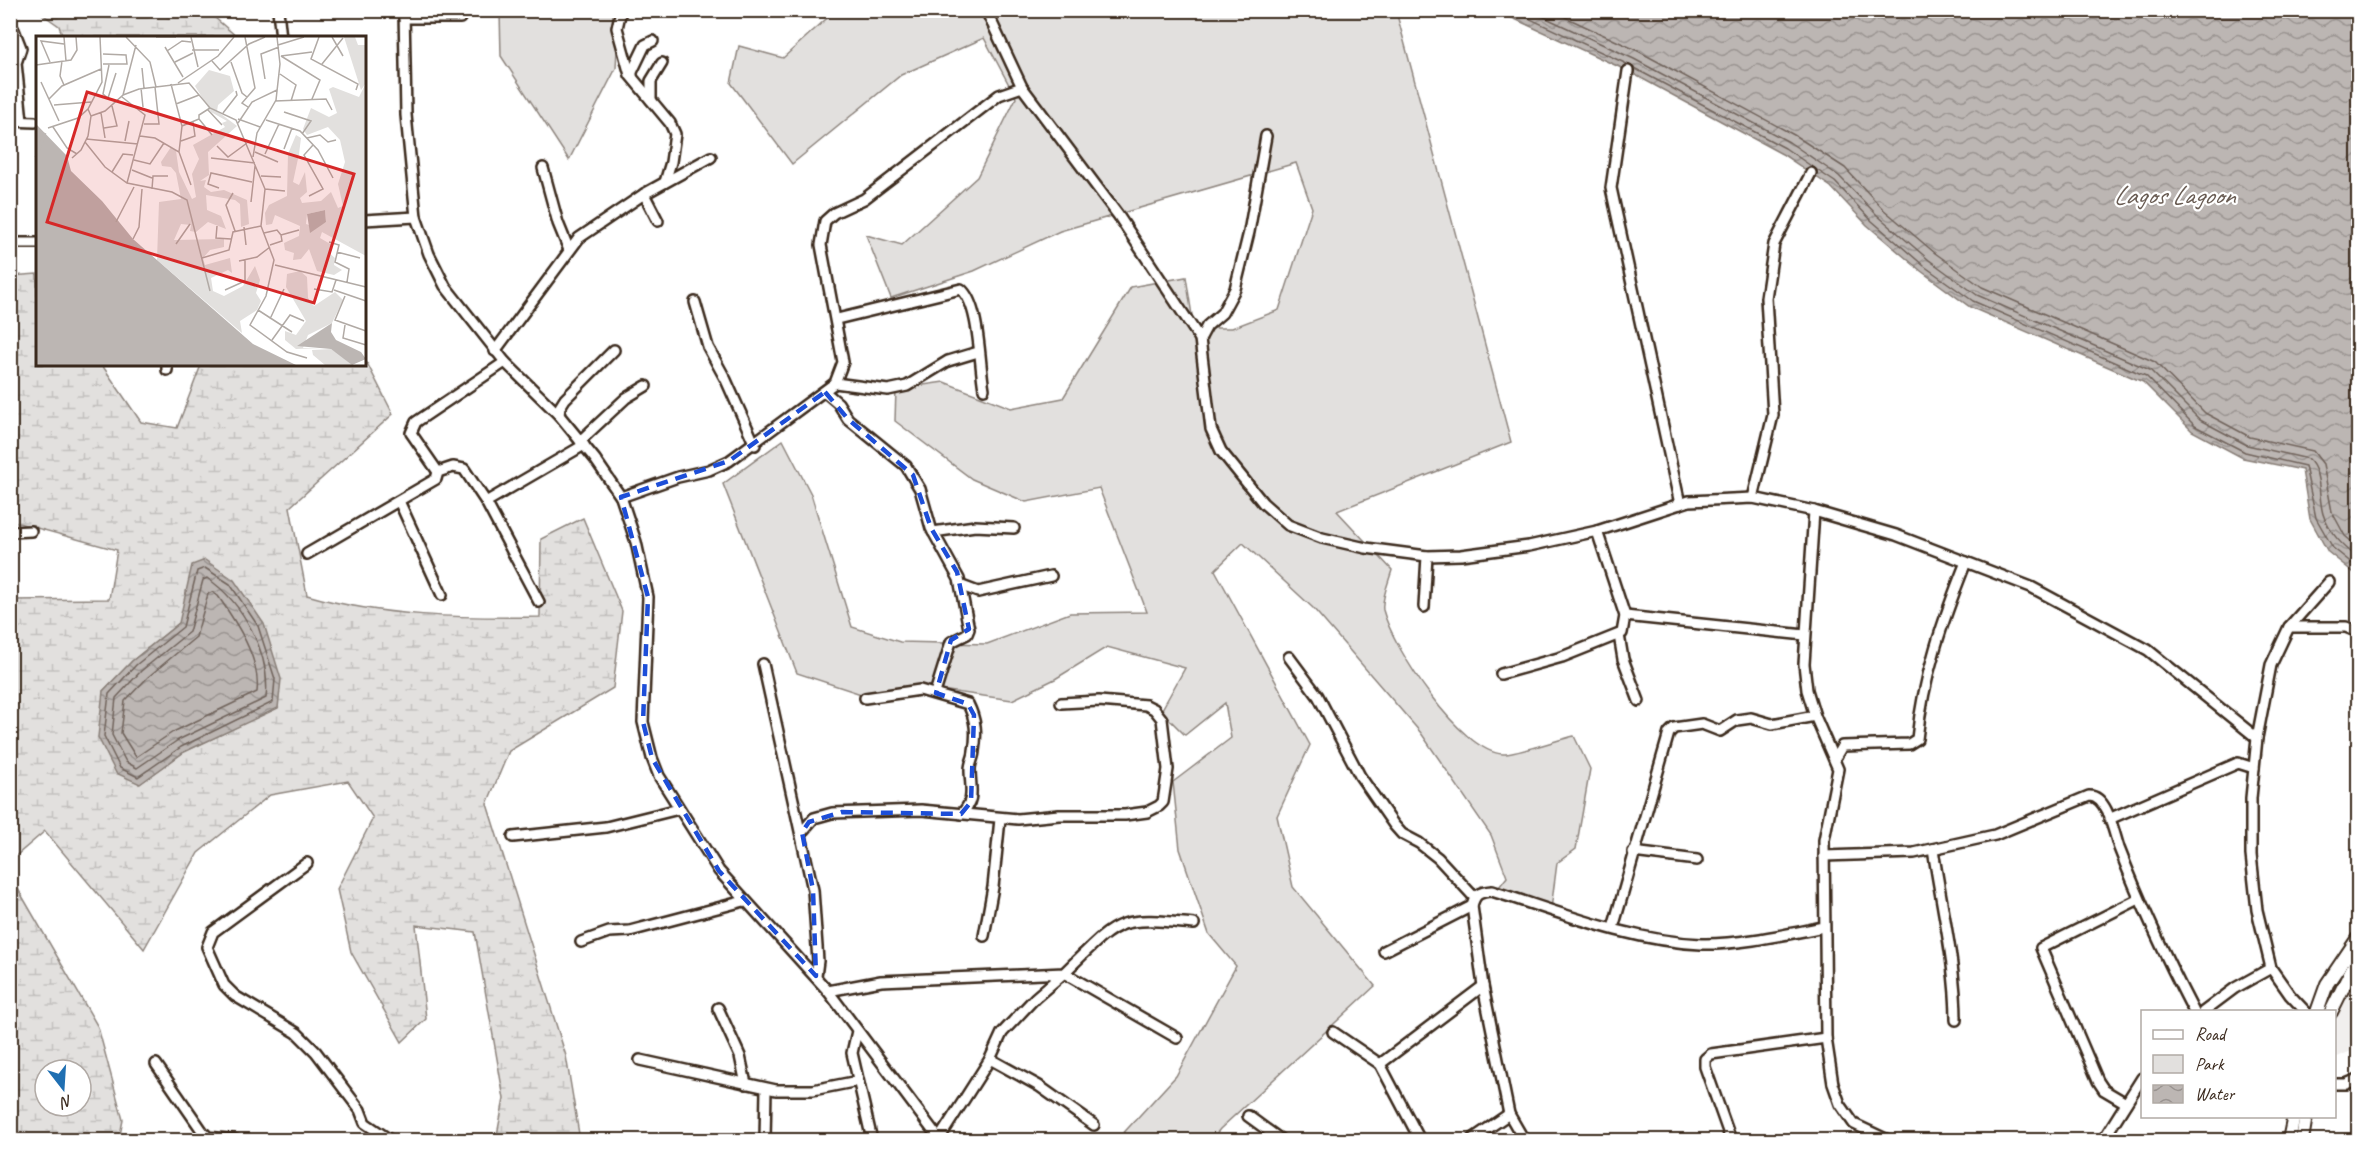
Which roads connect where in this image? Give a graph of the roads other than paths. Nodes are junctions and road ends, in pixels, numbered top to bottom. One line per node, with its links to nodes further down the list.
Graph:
1 (278, 10): 7 (street)
2 (621, 10): 11 (street)
3 (986, 10): 12 (street)
4 (404, 14): 5 (street); 23 (street)
5 (460, 18)
6 (14, 30): 15 (street)
7 (281, 36)
8 (653, 41): 11 (street)
9 (662, 63): 13 (street)
10 (1628, 71): 48 (street)
11 (632, 79): 13 (street)
12 (1022, 87): 30 (street); 31 (street)
13 (651, 100): 21 (street)
14 (10, 121): 15 (street)
15 (21, 121): 16 (street)
16 (35, 122)
17 (1266, 136): 31 (street)
18 (711, 157): 21 (street)
19 (543, 168): 28 (street)
20 (1811, 173): 45 (street)
21 (665, 182): 22 (street)
22 (644, 194): 25 (street); 28 (street)
23 (416, 217): 24 (street); 33 (street)
24 (366, 220)
25 (658, 221)
26 (10, 243): 27 (street)
27 (36, 243)
28 (568, 250): 33 (street)
29 (695, 302): 42 (street)
30 (837, 319): 34 (street); 36 (street)
31 (1200, 339): 56 (street)
32 (614, 350): 40 (street)
33 (495, 351): 35 (street)
34 (978, 352): 36 (street); 38 (street)
35 (505, 362): 40 (street); 43 (street)
36 (835, 383): 39 (street)
37 (645, 386): 41 (street)
38 (984, 389)
39 (825, 392): 42 (street); 54 (street)
40 (559, 415): 41 (street)
41 (582, 443): 44 (street); 47 (street)
42 (755, 445): 44 (street)
43 (438, 472): 46 (street); 47 (street)
44 (621, 498): 80 (street)
45 (1753, 498): 48 (street); 49 (street)
46 (399, 501): 55 (street); 61 (street)
47 (486, 501): 62 (street)
48 (1680, 504): 53 (street)
49 (1814, 511): 57 (street); 68 (street)
50 (1014, 528): 54 (street)
51 (10, 531): 52 (street)
52 (31, 531)
53 (1597, 531): 56 (street); 64 (street)
54 (933, 532): 60 (street)
55 (307, 554)
56 (1427, 556): 63 (street)
57 (1966, 562): 77 (street); 78 (street)
58 (1050, 576): 60 (street)
59 (2329, 582): 65 (street)
60 (962, 586): 72 (street)
61 (442, 595)
62 (539, 602)
63 (1424, 607)
64 (1625, 616): 67 (street); 68 (street)
65 (2289, 627): 66 (street); 77 (street)
66 (2358, 632)
67 (1619, 635): 71 (street); 74 (street)
68 (1805, 635): 76 (street)
69 (1289, 657): 93 (street)
70 (763, 664): 84 (street)
71 (1501, 674)
72 (935, 693): 73 (street); 81 (street)
73 (865, 698)
74 (1639, 701)
75 (1061, 703): 82 (street)
76 (1815, 716): 78 (street); 87 (street)
77 (2257, 738): 79 (street)
78 (1835, 758): 88 (street)
79 (2254, 768): 83 (street); 102 (street)
80 (678, 809): 85 (street); 92 (street)
81 (961, 814): 82 (street); 84 (street)
82 (1000, 819): 97 (street)
83 (2109, 819): 86 (street); 91 (street)
84 (802, 832): 104 (street)
85 (513, 837)
86 (1933, 849): 88 (street); 113 (street)
87 (1633, 852): 89 (street); 96 (street)
88 (1824, 856): 95 (street)
89 (1697, 860)
90 (307, 863): 135 (street)
91 (2139, 899): 108 (street); 128 (street)
92 (744, 901): 99 (street); 104 (street)
93 (1473, 902): 96 (street); 100 (street); 105 (street)
94 (1194, 924): 103 (street)
95 (1824, 927): 96 (street); 117 (street)
96 (1612, 928)
97 (984, 936)
98 (2358, 938): 111 (main road)
99 (581, 942)
100 (1384, 951)
101 (2358, 957): 112 (main road)
102 (2271, 968): 109 (street); 110 (street)
103 (1064, 973): 106 (street); 116 (street); 118 (street)
104 (816, 976): 106 (street)
105 (1483, 986): 121 (street); 129 (street)
106 (828, 991): 114 (street)
107 (718, 1008): 125 (street)
108 (2194, 1010)
109 (2204, 1010)
110 (2305, 1010)
111 (2317, 1010)
112 (2332, 1010)
113 (1956, 1020)
114 (857, 1031): 124 (street); 138 (street)
115 (1334, 1032): 121 (street)
116 (1177, 1038)
117 (1826, 1038): 143 (street); 144 (street)
118 (990, 1059): 133 (street); 138 (street)
119 (640, 1060): 125 (street)
120 (156, 1064): 134 (street)
121 (1380, 1064): 140 (street)
122 (2358, 1079): 126 (street)
123 (2141, 1080): 128 (street)
124 (858, 1081): 127 (street); 137 (street)
125 (746, 1084): 127 (street)
126 (2336, 1084)
127 (766, 1089): 136 (street)
128 (2126, 1103): 145 (street)
129 (1509, 1114): 141 (street); 142 (street)
130 (1248, 1116): 139 (street)
131 (2294, 1118): 146 (main road)
132 (2306, 1118): 147 (main road)
133 (1094, 1125)
134 (236, 1140)
135 (390, 1140)
136 (765, 1140)
137 (872, 1140)
138 (940, 1140)
139 (1281, 1140)
140 (1420, 1140)
141 (1471, 1140)
142 (1524, 1140)
143 (1731, 1140)
144 (1888, 1140)
145 (2103, 1140)
146 (2289, 1140)
147 (2302, 1140)

